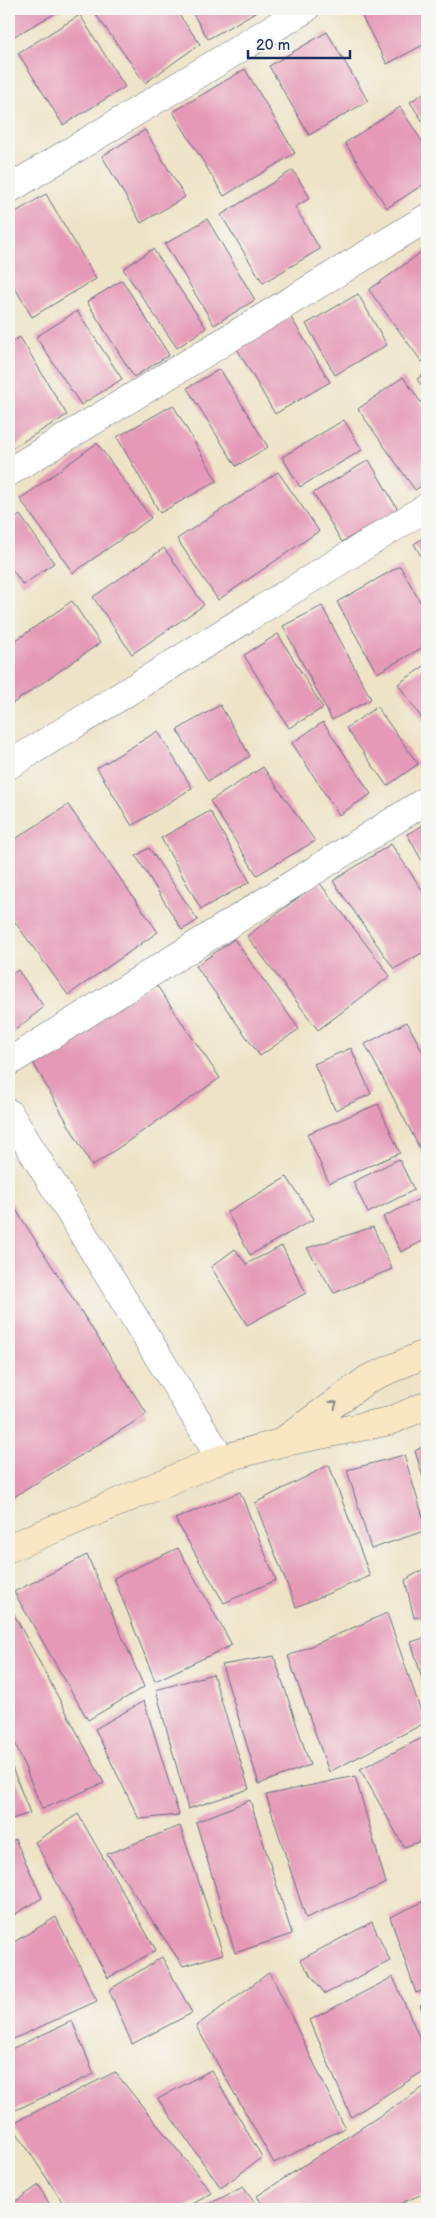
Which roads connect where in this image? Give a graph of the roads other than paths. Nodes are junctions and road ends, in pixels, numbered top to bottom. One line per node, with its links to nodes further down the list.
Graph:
1 (305, 9): 2 (street)
2 (9, 189)
3 (427, 218): 4 (street)
4 (9, 472)
5 (427, 506): 6 (street)
6 (9, 765)
7 (427, 800): 8 (street)
8 (9, 1062)
9 (9, 1113): 13 (street)
10 (427, 1353): 12 (main road, one-way to 10)
11 (427, 1404): 12 (main road)
12 (280, 1443): 13 (main road)
13 (221, 1459): 14 (main road)
14 (9, 1548)

